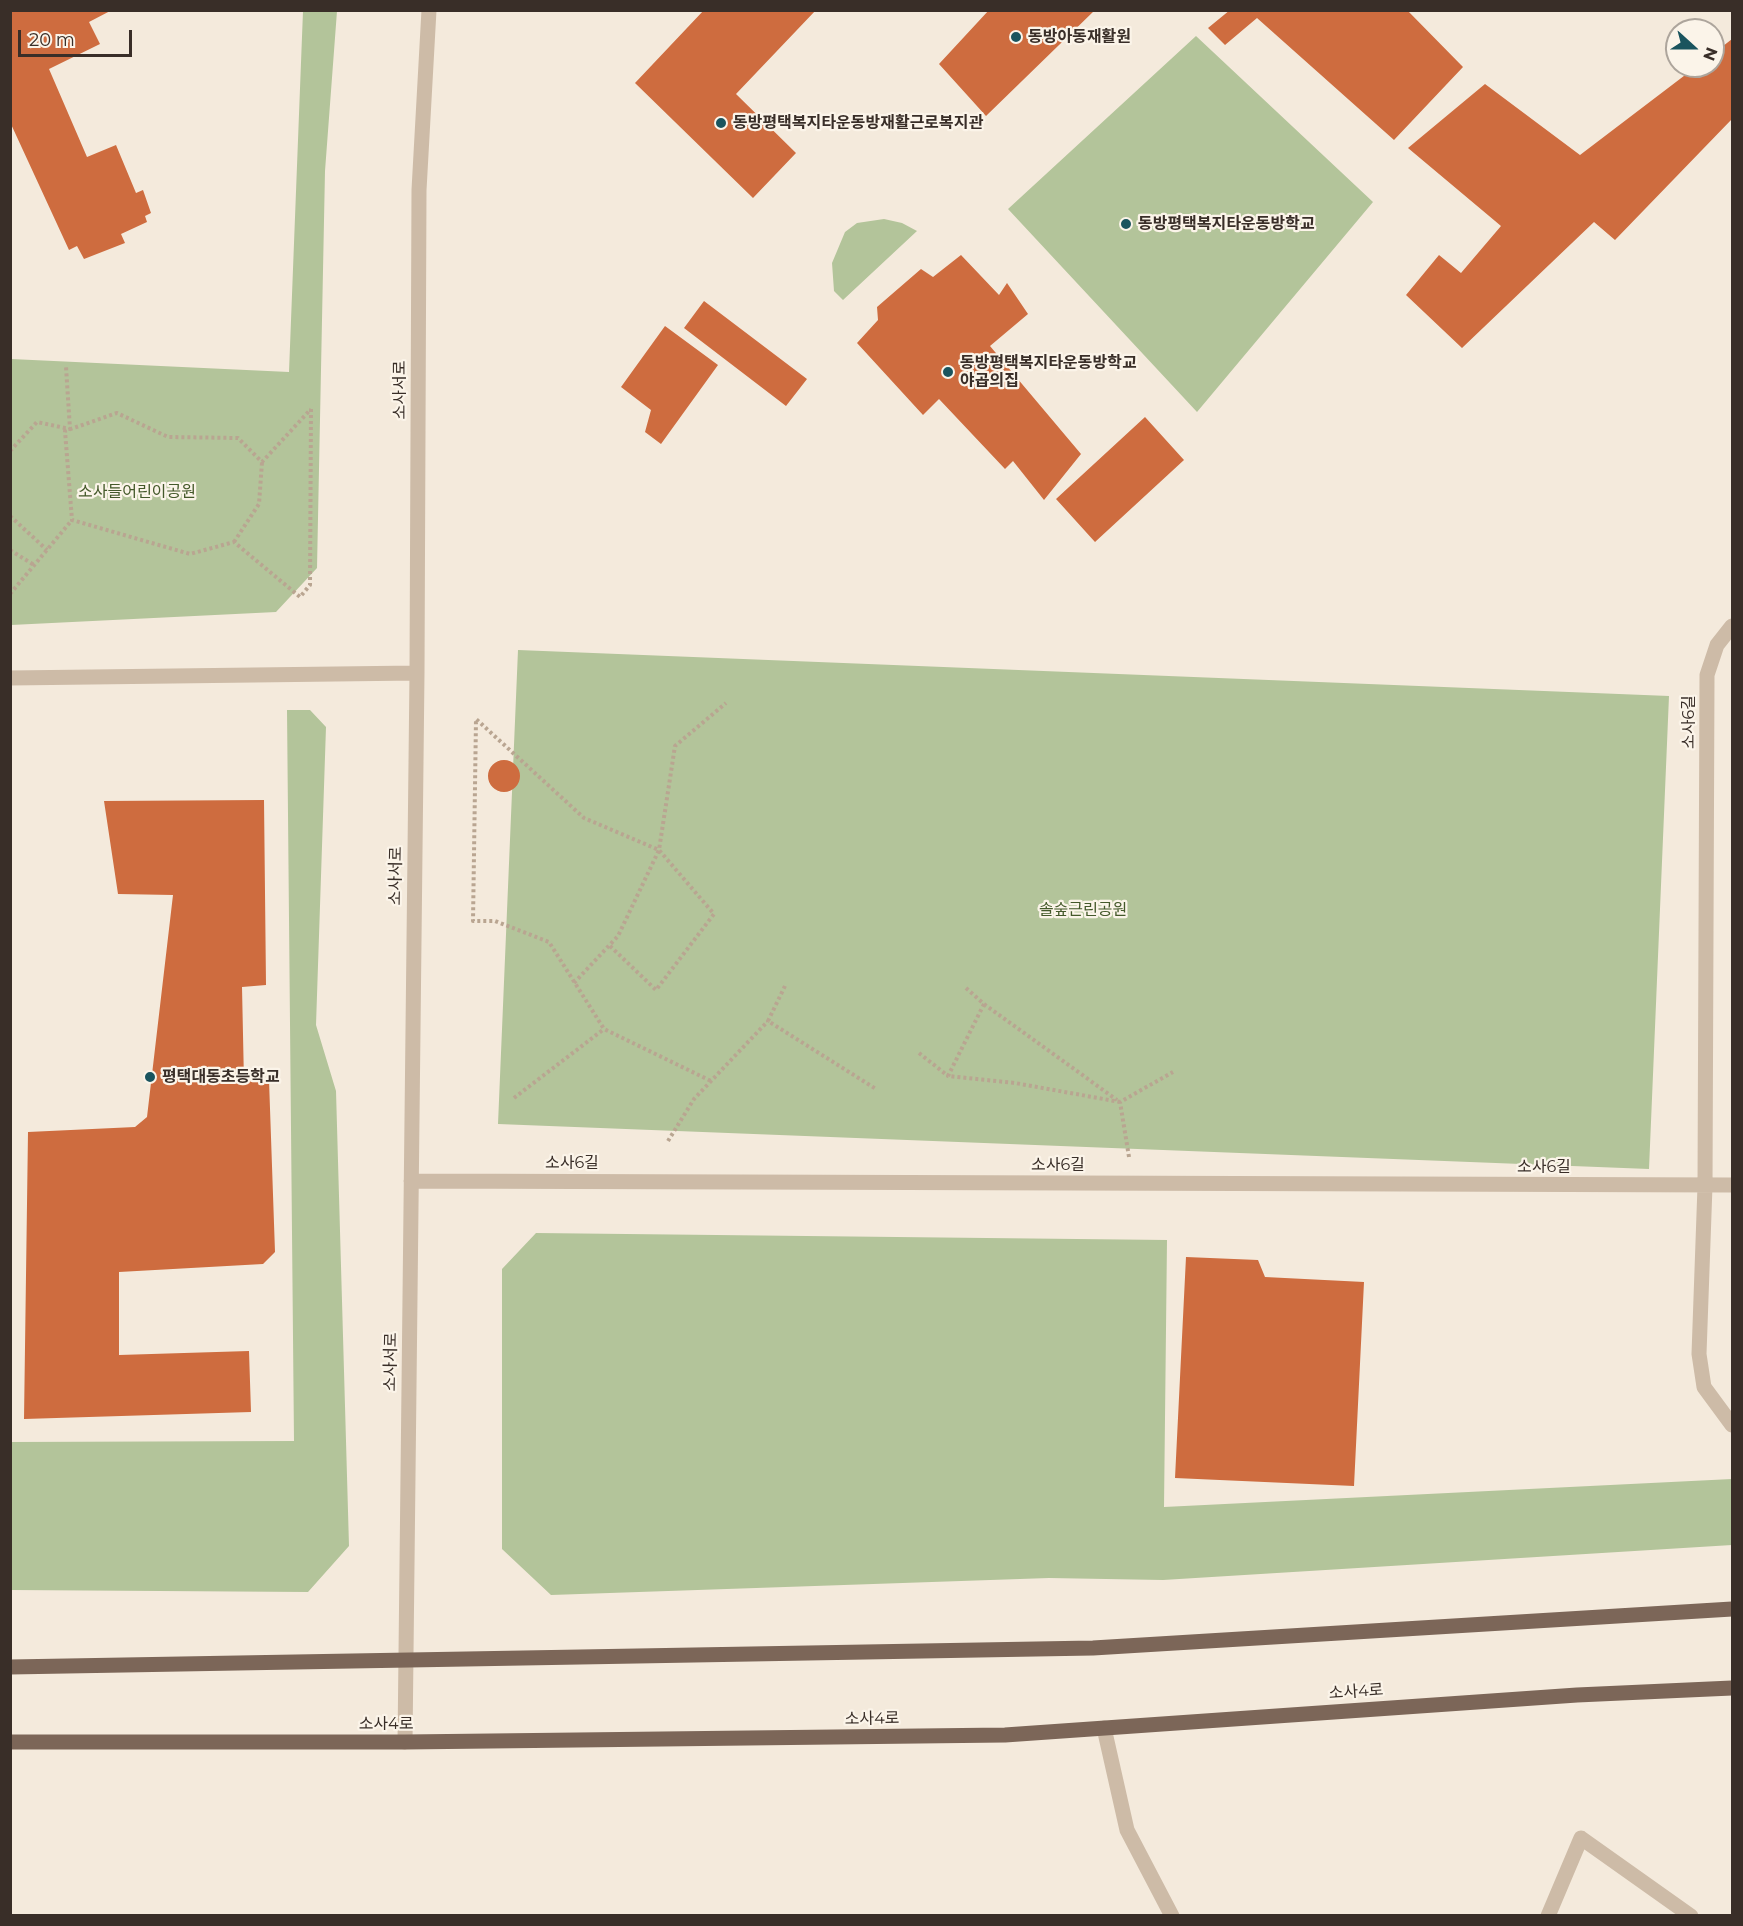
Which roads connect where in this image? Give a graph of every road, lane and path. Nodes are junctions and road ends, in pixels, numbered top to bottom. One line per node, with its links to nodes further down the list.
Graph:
1 (429, 10): 14 (street, 소사서로)
2 (66, 367): 3 (path)
3 (70, 429): 4 (path); 5 (path); 7 (path)
4 (10, 451)
5 (262, 462): 8 (path); 8 (path)
6 (10, 516): 10 (path)
7 (72, 520): 8 (path); 10 (path)
8 (234, 542)
9 (10, 550): 11 (path)
10 (47, 550): 11 (path)
11 (34, 565): 12 (path)
12 (10, 594)
13 (1732, 626): 36 (street, 소사6길)
14 (417, 673): 15 (street); 34 (street, 소사서로)
15 (10, 678)
16 (726, 703): 17 (path)
17 (659, 850): 18 (path); 18 (path); 19 (path)
18 (610, 946): 19 (path)
19 (574, 983): 24 (path)
20 (785, 986): 23 (path)
21 (966, 988): 22 (path)
22 (984, 1004): 27 (path); 31 (path)
23 (768, 1021): 28 (path); 29 (path)
24 (604, 1029): 28 (path); 30 (path)
25 (919, 1053): 27 (path)
26 (1173, 1072): 31 (path)
27 (948, 1076): 31 (path)
28 (711, 1081): 32 (path)
29 (876, 1089)
30 (514, 1098)
31 (1120, 1102): 33 (path)
32 (668, 1141)
33 (1131, 1167)
34 (411, 1181): 36 (street, 소사6길); 39 (street, 소사서로)
35 (1732, 1185): 36 (street)
36 (1705, 1186): 37 (street, 소사6길)
37 (1732, 1425)
38 (1732, 1609): 39 (main road)
39 (406, 1662): 40 (main road); 44 (street, 소사서로)
40 (10, 1667)
41 (1732, 1688): 42 (main road, 소사4로)
42 (1104, 1728): 44 (main road, 소사4로); 45 (street)
43 (10, 1742): 44 (main road, 소사4로)
44 (405, 1742)
45 (1172, 1916)
46 (1548, 1916): 47 (street)
47 (1691, 1916)

